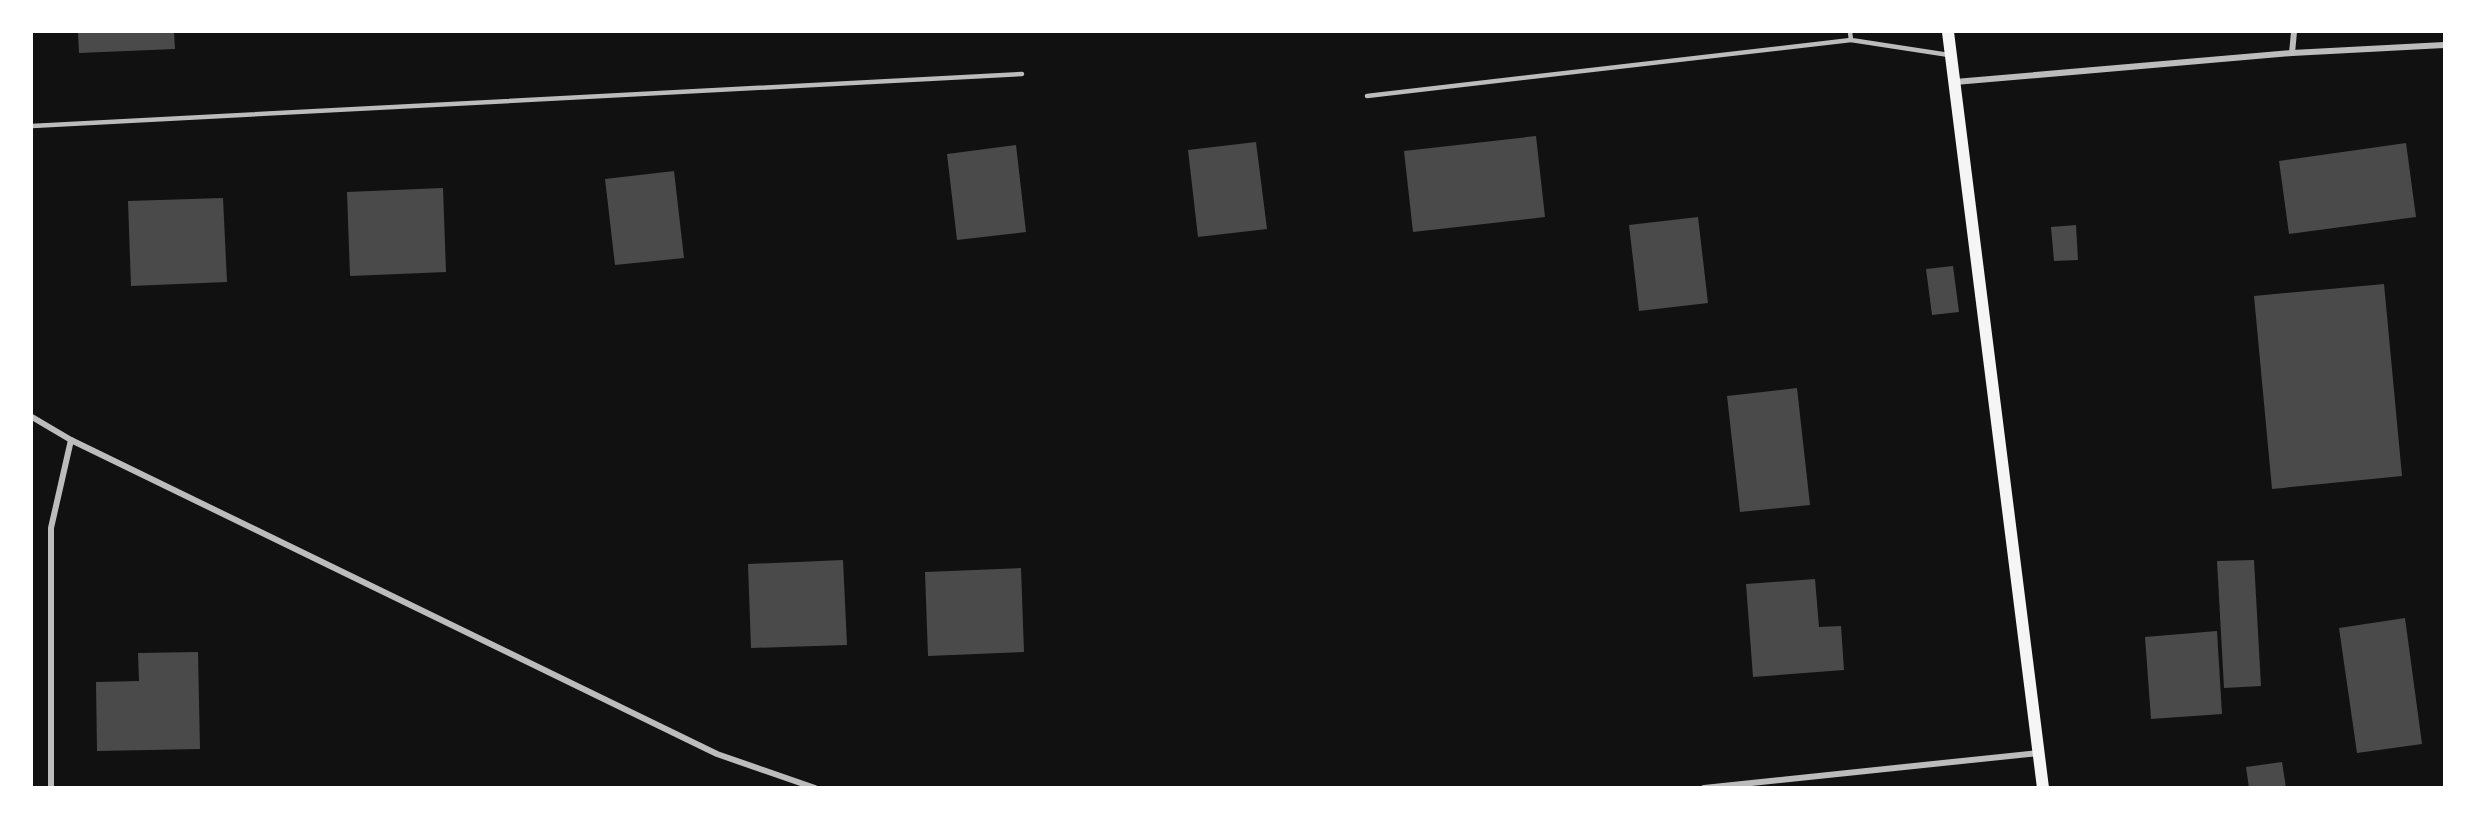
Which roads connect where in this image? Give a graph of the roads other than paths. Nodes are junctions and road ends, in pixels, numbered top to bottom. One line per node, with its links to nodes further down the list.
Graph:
1 (1850, 32): 4 (lane)
2 (1948, 32): 7 (main road)
3 (2294, 32): 6 (street)
4 (1851, 40): 7 (lane); 10 (lane)
5 (2445, 45): 6 (street)
6 (2292, 53): 9 (street)
7 (1949, 55): 9 (main road)
8 (1022, 74): 11 (lane)
9 (1953, 82): 14 (main road)
10 (1366, 96)
11 (32, 126)
12 (32, 417): 13 (street)
13 (71, 440): 15 (street); 16 (street)
14 (2038, 753): 17 (street); 18 (main road)
15 (51, 788)
16 (814, 788)
17 (1704, 788)
18 (2043, 788)

